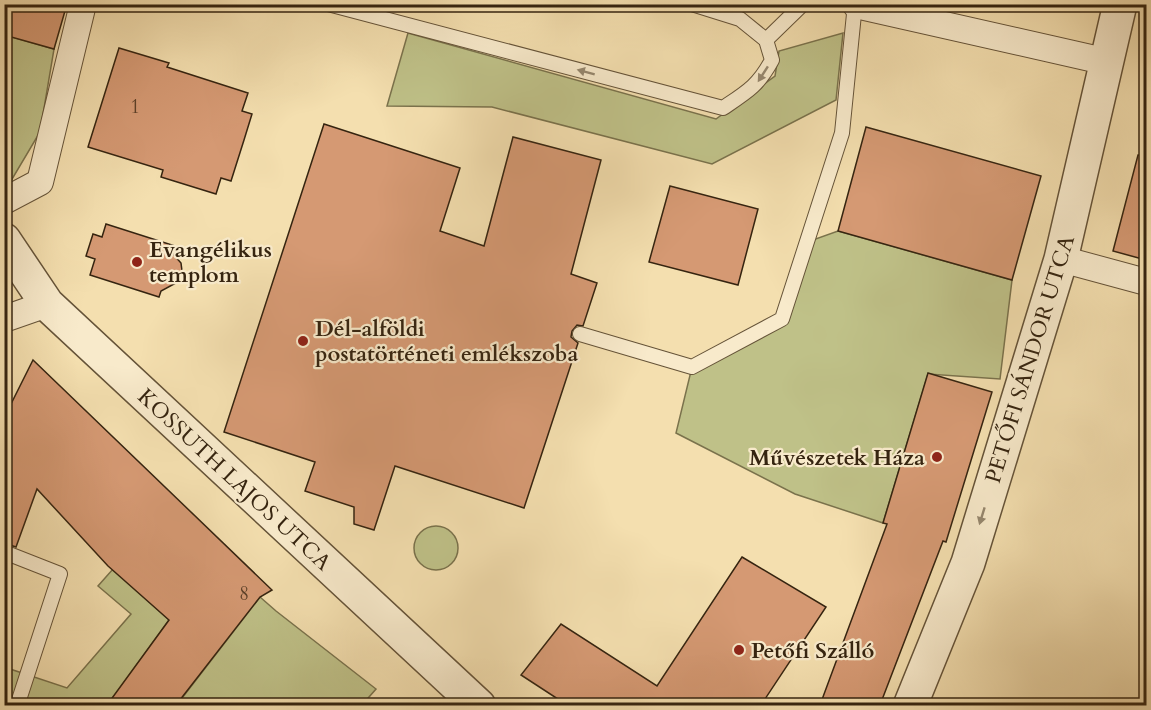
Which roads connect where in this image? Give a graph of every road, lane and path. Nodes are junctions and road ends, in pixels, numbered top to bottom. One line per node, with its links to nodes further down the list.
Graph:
1 (83, 4): 9 (street)
2 (328, 4): 7 (lane, one-way to 2)
3 (692, 4): 7 (lane)
4 (803, 4): 7 (lane)
5 (1120, 4): 8 (street, PETŐFI SÁNDOR UTCA)
6 (856, 5): 8 (street); 15 (lane)
7 (766, 40)
8 (1108, 62): 11 (street, PETŐFI SÁNDOR UTCA)
9 (4, 201)
10 (4, 240): 13 (street, KOSSUTH LAJOS UTCA)
11 (1061, 259): 12 (street); 19 (street, PETŐFI SÁNDOR UTCA, one-way to 19)
12 (1146, 282)
13 (47, 304): 14 (street); 18 (street, KOSSUTH LAJOS UTCA)
14 (4, 319)
15 (580, 334)
16 (4, 552): 17 (lane)
17 (17, 705)
18 (479, 705)
19 (910, 705)

